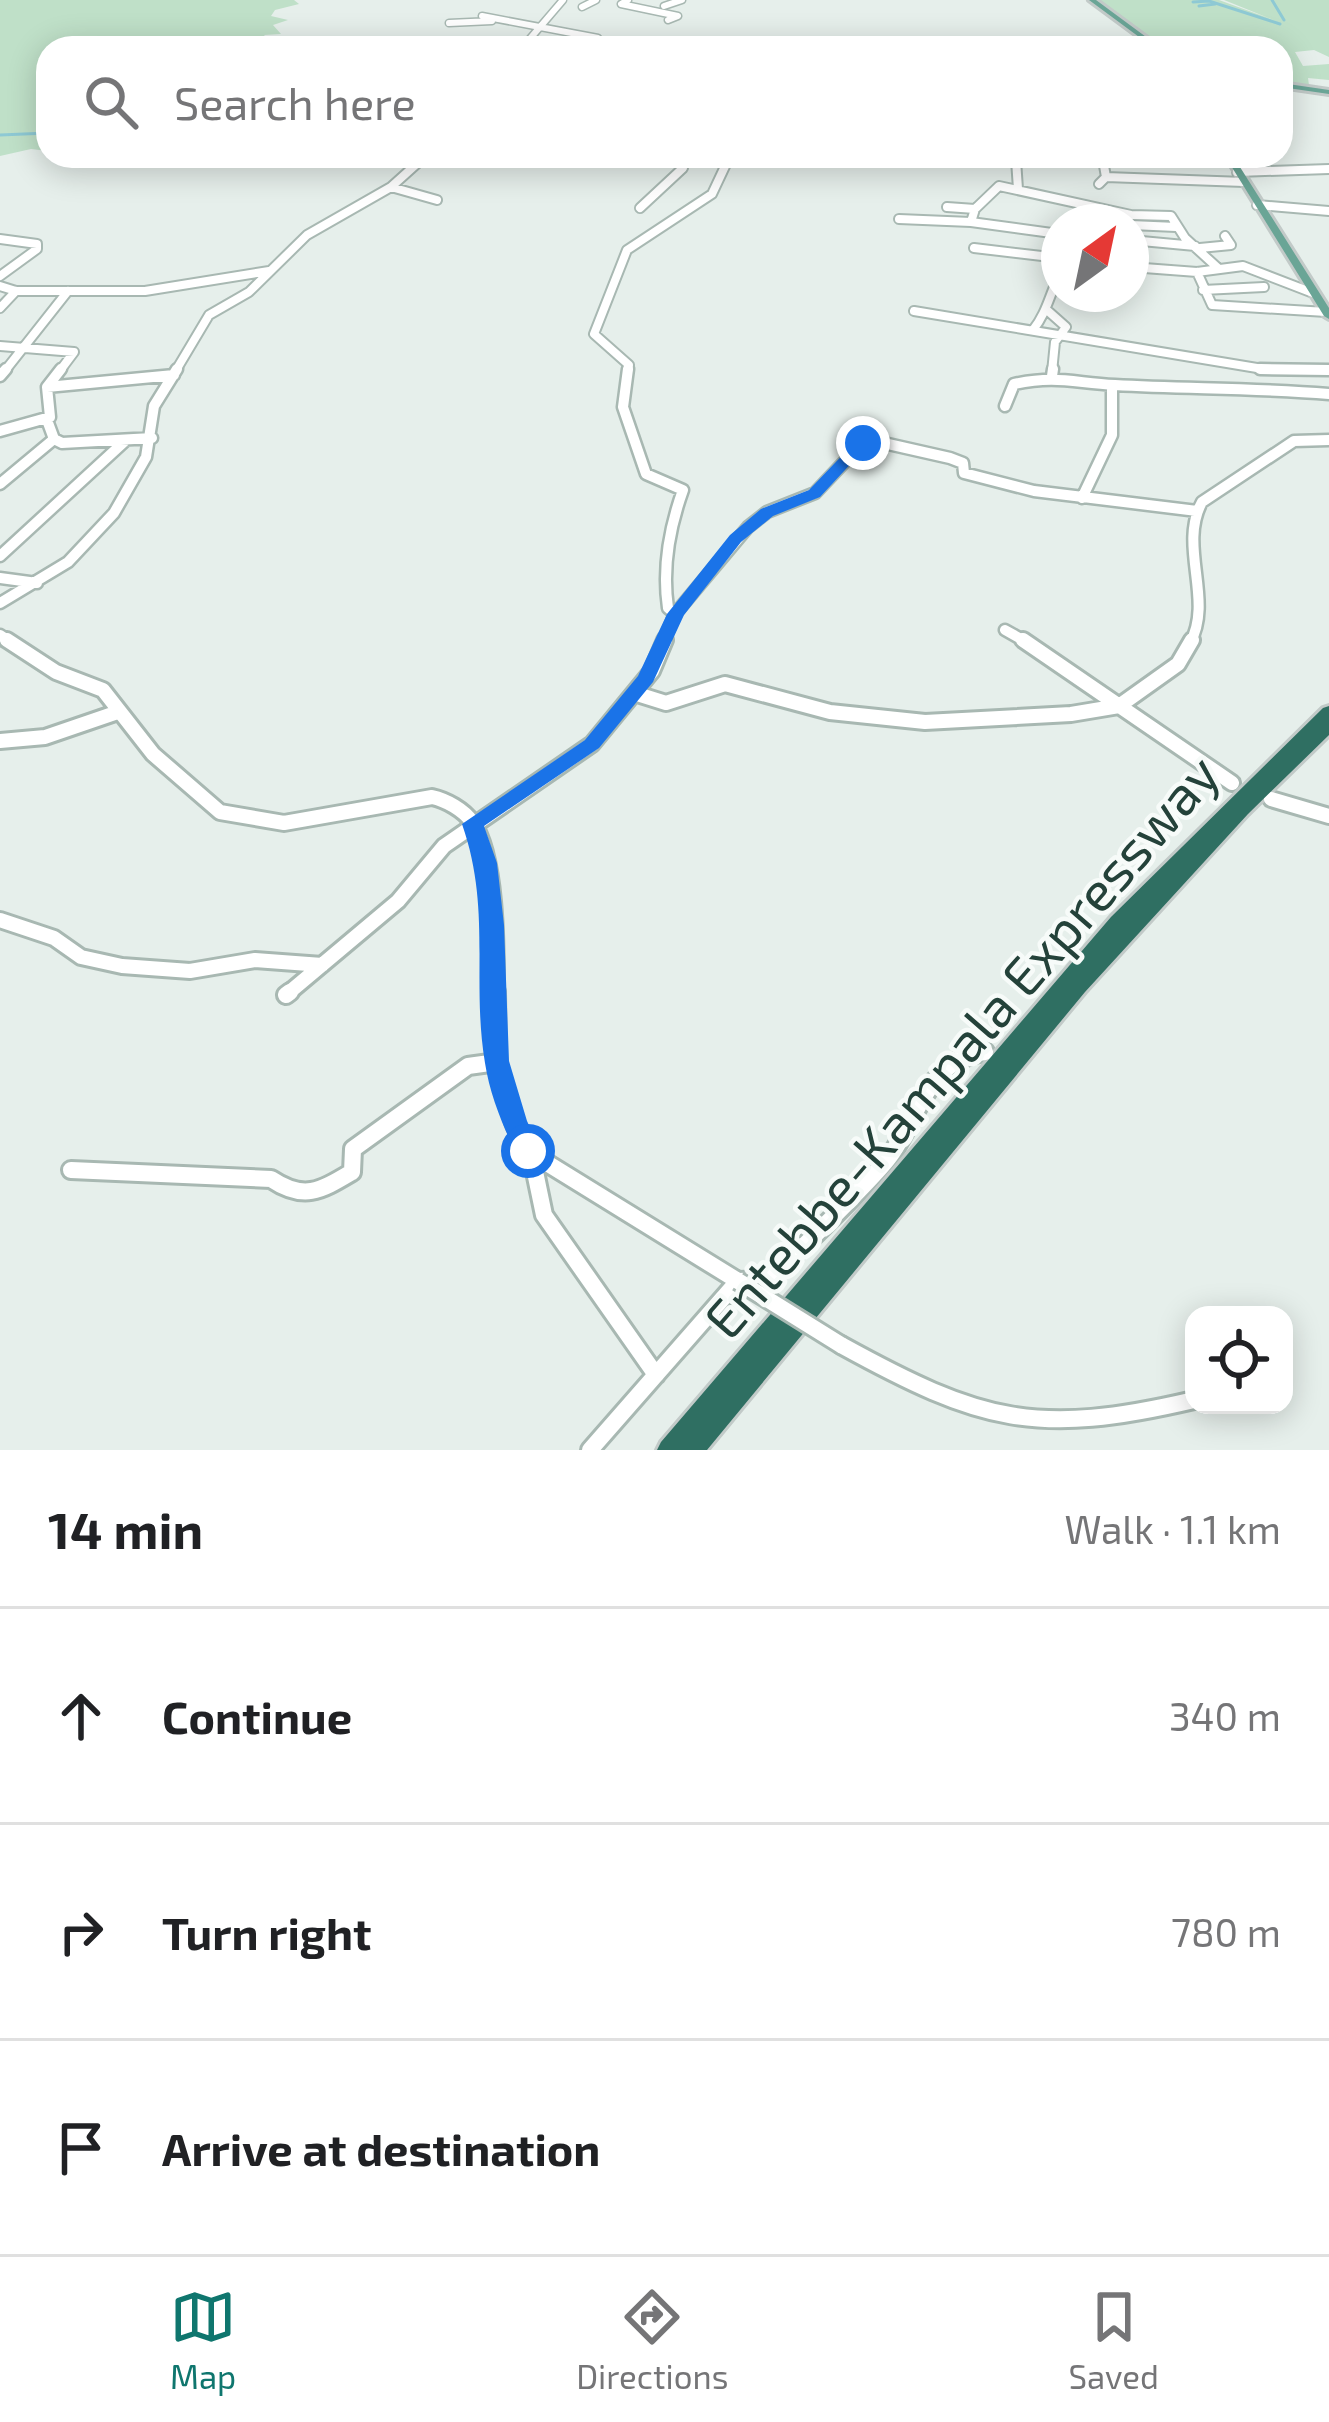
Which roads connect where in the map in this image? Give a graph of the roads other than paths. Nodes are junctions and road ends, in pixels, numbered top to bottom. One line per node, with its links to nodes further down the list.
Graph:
1 (562, 0): 13 (street)
2 (596, 0): 7 (street)
3 (682, 0): 6 (street)
4 (1092, 0): 16 (main road)
5 (624, 2): 8 (street); 11 (street)
6 (664, 6)
7 (583, 7)
8 (609, 10)
9 (482, 16): 10 (street)
10 (505, 19): 12 (street); 13 (street)
11 (668, 20)
12 (448, 22)
13 (540, 28): 14 (street); 15 (street)
14 (533, 36)
15 (586, 36)
16 (1142, 36)
17 (1293, 88): 18 (main road)
18 (1329, 92)
19 (413, 168): 27 (street)
20 (683, 168): 32 (street)
21 (724, 168): 89 (street)
22 (1017, 168): 28 (street)
23 (1102, 168): 26 (street)
24 (1235, 168): 26 (main road)
25 (1329, 170): 26 (street)
26 (1241, 177): 30 (main road)
27 (392, 188): 29 (street); 49 (street)
28 (1018, 189): 33 (street); 38 (street)
29 (436, 200)
30 (1257, 206): 34 (street); 57 (main road)
31 (947, 207): 33 (street)
32 (640, 208)
33 (975, 209): 36 (street)
34 (1329, 211)
35 (898, 219): 36 (street)
36 (971, 222): 39 (street)
37 (1149, 226): 38 (street)
38 (1176, 227): 45 (street)
39 (1041, 232)
40 (1196, 235): 45 (street)
41 (1225, 236): 45 (street)
42 (0, 239): 51 (street)
43 (1149, 241): 45 (street)
44 (974, 248): 46 (street)
45 (1199, 248): 48 (street)
46 (1041, 256)
47 (1149, 268): 50 (street)
48 (1219, 269): 50 (street); 57 (street)
49 (269, 271): 56 (street); 68 (street)
50 (1197, 272): 54 (street)
51 (0, 276)
52 (1264, 287): 54 (street)
53 (0, 288): 55 (street)
54 (1203, 290): 59 (street)
55 (16, 291): 56 (street); 58 (street)
56 (68, 291): 66 (street)
57 (1313, 293): 59 (main road)
58 (0, 308)
59 (1326, 309)
60 (914, 311): 63 (street)
61 (1047, 312): 63 (street)
62 (1049, 312): 64 (street)
63 (1033, 330): 64 (street)
64 (1062, 335): 67 (street); 70 (street)
65 (0, 346): 66 (street)
66 (22, 348): 69 (street); 72 (street)
67 (1329, 370)
68 (174, 375): 72 (street); 78 (street)
69 (0, 376)
70 (1052, 376): 71 (street); 74 (street)
71 (1112, 385): 73 (street); 83 (street)
72 (47, 387): 75 (street)
73 (1329, 394)
74 (1005, 406)
75 (47, 420): 77 (street); 79 (street)
76 (1329, 425): 80 (street)
77 (0, 431)
78 (152, 438): 81 (street); 87 (street)
79 (54, 439): 81 (street); 82 (street)
80 (1326, 439): 84 (street)
81 (125, 441): 85 (street)
82 (0, 484)
83 (1082, 498): 84 (street); 89 (street)
84 (1197, 511): 93 (street)
85 (0, 556)
86 (0, 578): 87 (street)
87 (37, 583): 88 (street)
88 (0, 603)
89 (676, 614): 92 (street)
90 (1005, 630): 93 (street)
91 (0, 635): 95 (street)
92 (634, 693): 93 (street); 101 (street)
93 (1119, 706): 98 (street)
94 (1329, 711): 113 (highway, Entebbe-Kampala Expressway)
95 (118, 712): 97 (street); 101 (street)
96 (1329, 727): 114 (highway, Entebbe-Kampala Expressway)
97 (0, 741)
98 (1232, 783)
99 (1271, 799): 100 (street)
100 (1329, 816)
101 (472, 824): 103 (street); 106 (street)
102 (0, 920): 103 (street)
103 (322, 964): 104 (street)
104 (286, 995)
105 (986, 1052): 109 (street)
106 (497, 1061): 107 (street); 108 (street)
107 (528, 1151): 109 (street); 110 (street)
108 (71, 1170)
109 (738, 1281): 110 (street); 111 (street, bridge)
110 (656, 1375): 112 (street)
111 (1185, 1401)
112 (590, 1450)
113 (670, 1450)
114 (691, 1450)

